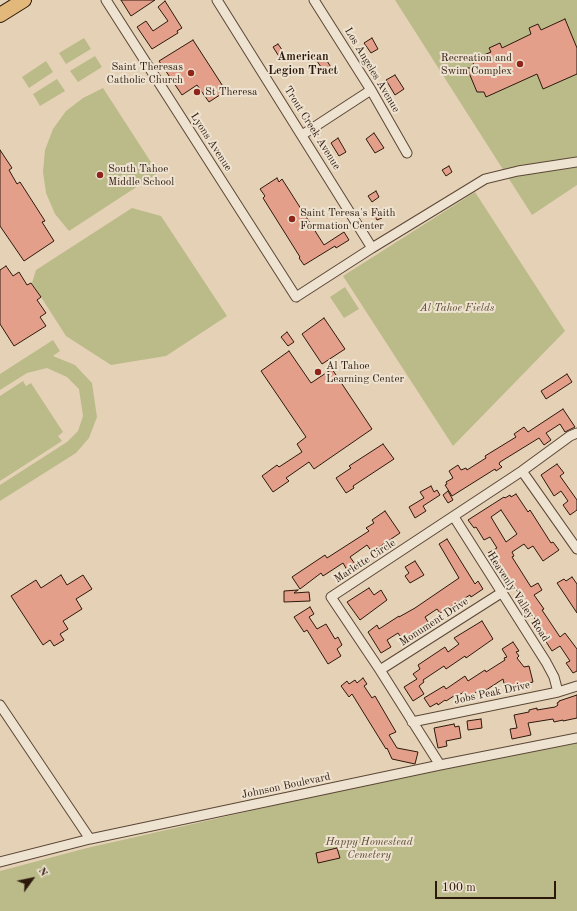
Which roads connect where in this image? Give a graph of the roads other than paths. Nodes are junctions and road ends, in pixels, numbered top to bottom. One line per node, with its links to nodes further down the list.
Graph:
1 (24, 0): 5 (highway)
2 (106, 0): 10 (street, Lyons Avenue)
3 (217, 0): 7 (street, Trout Creek Avenue)
4 (314, 0): 6 (street, Los Angeles Avenue)
5 (0, 15)
6 (371, 90): 7 (street); 8 (street, Los Angeles Avenue)
7 (302, 135): 10 (street, Trout Creek Avenue)
8 (407, 153)
9 (577, 162): 10 (street)
10 (372, 248)
11 (577, 433): 12 (street, Marlette Circle)
12 (522, 471): 13 (street, Marlette Circle); 14 (street)
13 (454, 517): 15 (street, Heavenly Valley Road); 16 (street, Marlette Circle)
14 (577, 549)
15 (501, 593): 16 (street, Monument Drive); 18 (street, Heavenly Valley Road)
16 (380, 670): 20 (street, Marlette Circle)
17 (577, 686): 18 (street, Jobs Peak Drive)
18 (558, 692): 20 (street, Jobs Peak Drive)
19 (0, 705): 23 (street)
20 (412, 722): 22 (street, Marlette Circle)
21 (577, 738): 22 (street, Johnson Boulevard)
22 (440, 765): 23 (street, Johnson Boulevard)
23 (90, 839): 24 (street, Johnson Boulevard)
24 (0, 862)

